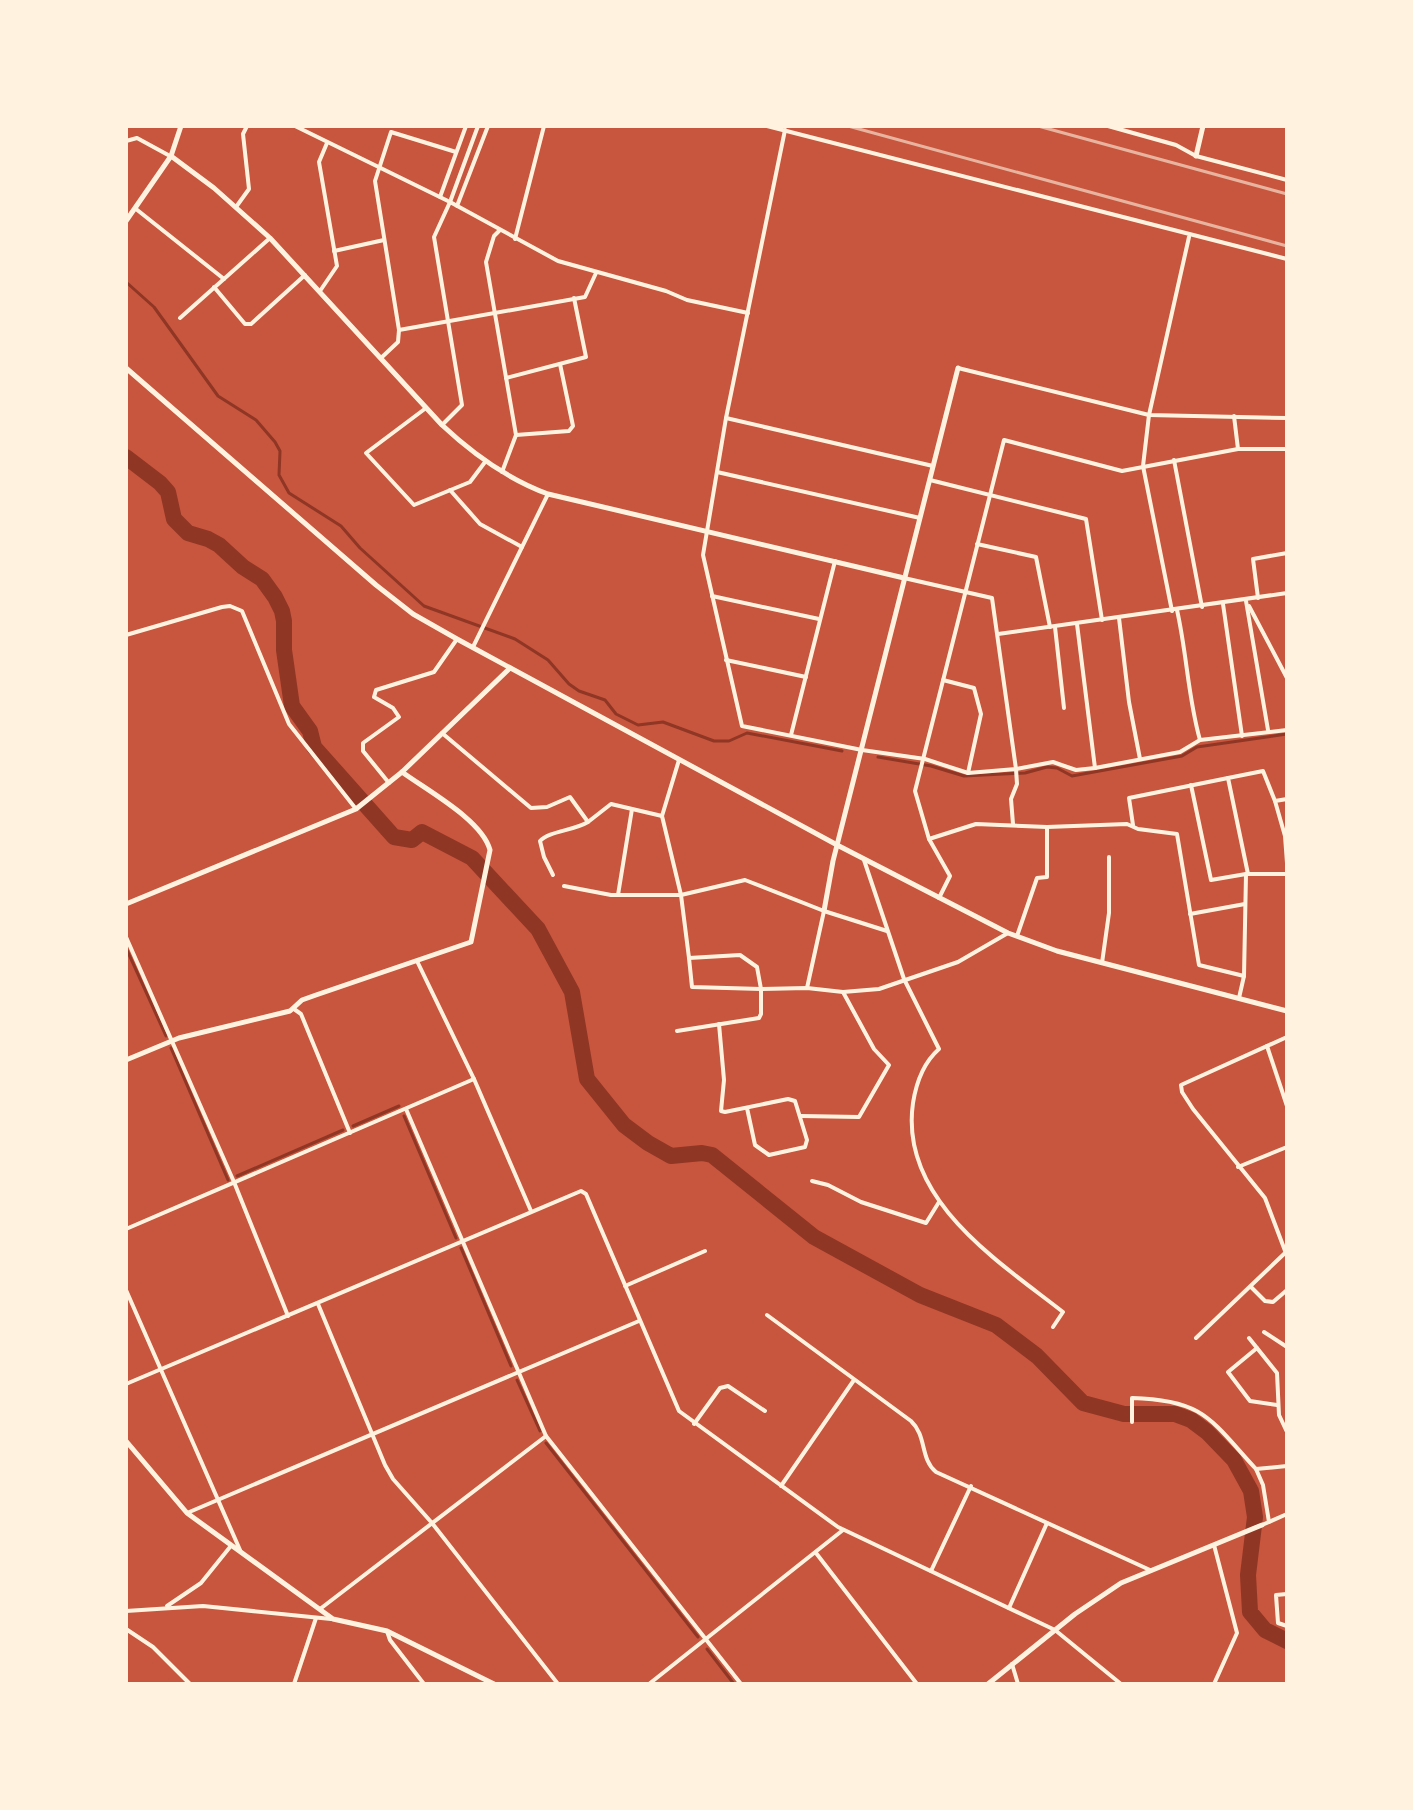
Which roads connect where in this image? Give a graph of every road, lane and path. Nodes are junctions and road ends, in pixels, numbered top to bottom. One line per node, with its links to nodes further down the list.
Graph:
1 (181, 126): 15 (street)
2 (247, 126): 22 (street)
3 (295, 126): 13 (street)
4 (466, 126): 14 (street)
5 (478, 126): 20 (street)
6 (488, 126): 21 (street)
7 (544, 126): 28 (street)
8 (767, 126): 11 (street)
9 (1108, 126): 16 (street)
10 (1203, 126): 16 (street)
11 (785, 130): 26 (street); 39 (street)
12 (126, 141): 15 (street)
13 (327, 143): 17 (street); 30 (street)
14 (456, 152): 17 (street); 19 (street)
15 (171, 156): 22 (street); 23 (street)
16 (1196, 156): 18 (street)
17 (379, 167): 19 (street); 29 (street)
18 (1287, 180)
19 (440, 197): 20 (street)
20 (450, 202): 21 (street); 41 (street)
21 (457, 206): 25 (street)
22 (236, 207): 27 (street)
23 (136, 209): 24 (street); 34 (street)
24 (126, 221)
25 (499, 231): 28 (street); 38 (street)
26 (1189, 236): 31 (street); 49 (street)
27 (270, 238): 33 (street); 34 (street)
28 (515, 239): 32 (street)
29 (384, 240): 30 (street); 42 (street)
30 (334, 251): 36 (street)
31 (1287, 259)
32 (596, 273): 37 (street); 39 (street)
33 (305, 275): 35 (street); 36 (street)
34 (224, 279): 35 (street)
35 (214, 287): 40 (street)
36 (320, 291): 43 (street)
37 (574, 298): 38 (street); 44 (street)
38 (494, 313): 41 (street); 47 (street)
39 (748, 313): 51 (street)
40 (180, 318)
41 (449, 321): 42 (street); 53 (street)
42 (399, 330): 43 (street)
43 (381, 358): 48 (street)
44 (560, 364): 47 (street); 54 (street)
45 (126, 368): 89 (street)
46 (958, 368): 49 (street); 59 (street)
47 (506, 378): 54 (street)
48 (426, 408): 53 (street); 64 (street)
49 (1149, 415): 50 (street); 60 (street)
50 (1234, 416): 52 (street); 55 (street)
51 (726, 418): 59 (street); 61 (street)
52 (1287, 418)
53 (442, 425): 58 (street)
54 (516, 435): 62 (street)
55 (1238, 449): 56 (street); 57 (street)
56 (1287, 449)
57 (1174, 460): 60 (street); 80 (street)
58 (485, 462): 62 (street); 64 (street)
59 (933, 466): 63 (street)
60 (1143, 466): 66 (street); 81 (street)
61 (717, 472): 67 (street); 68 (street)
62 (502, 473): 65 (street)
63 (930, 480): 66 (street); 67 (street)
64 (450, 490): 70 (street)
65 (548, 494): 68 (street); 70 (street)
66 (989, 494): 69 (street); 84 (street)
67 (920, 518): 73 (street)
68 (706, 532): 72 (street); 76 (street)
69 (977, 544): 74 (street); 86 (street)
70 (523, 547): 90 (street)
71 (1287, 553): 77 (street)
72 (835, 561): 73 (street); 83 (street)
73 (904, 578): 74 (street); 103 (street)
74 (966, 591): 87 (street); 95 (street)
75 (1287, 593): 77 (street)
76 (712, 596): 83 (street); 91 (street)
77 (1258, 598): 78 (street)
78 (1246, 601): 79 (street); 94 (street); 97 (street)
79 (1223, 604): 80 (street); 101 (street)
80 (1202, 607): 81 (street)
81 (1175, 611): 82 (street); 102 (street)
82 (1119, 618): 84 (street); 106 (street)
83 (820, 619): 93 (street)
84 (1102, 620): 85 (street)
85 (1077, 624): 86 (street); 107 (street)
86 (1052, 627): 87 (street); 96 (street)
87 (998, 634): 108 (street)
88 (126, 635): 116 (street)
89 (457, 639): 90 (street); 112 (street)
90 (473, 647): 92 (street)
91 (726, 660): 93 (street); 100 (street)
92 (510, 668): 99 (street); 104 (street)
93 (806, 677): 100 (street)
94 (1287, 678)
95 (943, 680): 105 (street); 110 (street)
96 (1064, 708)
97 (1268, 730): 98 (street); 101 (street)
98 (1287, 730)
99 (442, 733): 109 (street); 119 (street)
100 (791, 735): 103 (street)
101 (1242, 737): 102 (street)
102 (1200, 740): 106 (street)
103 (862, 750): 105 (street); 124 (street)
104 (679, 758): 118 (street); 124 (street)
105 (925, 759): 110 (street); 123 (street)
106 (1140, 759): 107 (street)
107 (1095, 768): 108 (street)
108 (1016, 769): 110 (street); 120 (street)
109 (402, 772): 112 (street); 144 (street)
110 (968, 773)
111 (1228, 778): 113 (street); 115 (street); 128 (street)
112 (389, 783): 116 (street)
113 (1191, 785): 121 (street); 128 (street)
114 (1287, 799): 115 (street)
115 (1275, 801): 127 (street)
116 (358, 807): 135 (street)
117 (632, 809): 118 (street); 119 (street); 132 (street)
118 (662, 816): 133 (street)
119 (588, 822): 130 (street)
120 (1013, 824): 122 (street); 123 (street)
121 (1133, 825): 122 (street); 138 (street)
122 (1047, 827): 141 (street)
123 (929, 839): 134 (street)
124 (839, 846): 125 (street); 137 (street)
125 (863, 857): 134 (street); 139 (street)
126 (1109, 857): 145 (street)
127 (1287, 863)
128 (1247, 874): 129 (street); 136 (street)
129 (1287, 874)
130 (553, 875)
131 (564, 886): 132 (street)
132 (618, 895): 133 (street)
133 (681, 895): 137 (street); 143 (street)
134 (939, 898): 140 (street)
135 (126, 904)
136 (1245, 904): 138 (street); 146 (street)
137 (824, 911): 139 (street); 148 (street)
138 (1190, 914): 146 (street)
139 (887, 931): 147 (street)
140 (1008, 933): 141 (street); 147 (street)
141 (1017, 936): 145 (street)
142 (126, 937): 157 (street)
143 (689, 958): 149 (street); 149 (street)
144 (417, 961): 152 (street); 160 (street)
145 (1102, 963): 151 (street)
146 (1244, 976): 151 (street)
147 (904, 979): 150 (street); 170 (street)
148 (807, 988): 149 (street); 150 (street)
149 (761, 989): 154 (street)
150 (843, 992): 164 (street)
151 (1239, 999): 153 (street)
152 (294, 1009): 157 (street); 165 (street)
153 (1287, 1011)
154 (719, 1024): 155 (street); 162 (street)
155 (677, 1031)
156 (1287, 1037): 158 (street)
157 (173, 1040): 159 (street); 169 (street)
158 (1267, 1046): 161 (street); 167 (street)
159 (126, 1060)
160 (474, 1079): 163 (street); 171 (street)
161 (1287, 1106)
162 (747, 1108): 164 (street); 164 (street)
163 (406, 1109): 165 (street); 173 (street)
164 (800, 1116)
165 (350, 1134): 169 (street)
166 (1287, 1147): 167 (street)
167 (1238, 1167): 174 (street)
168 (812, 1181): 170 (street)
169 (234, 1182): 172 (street); 183 (street)
170 (940, 1202): 185 (street)
171 (531, 1211): 173 (street); 177 (street)
172 (126, 1229)
173 (463, 1241): 181 (street); 192 (street)
174 (1284, 1244): 176 (street)
175 (705, 1251): 177 (street)
176 (1286, 1254): 178 (street)
177 (625, 1286): 184 (street)
178 (1251, 1287): 180 (street); 187 (street)
179 (126, 1290): 191 (street)
180 (1287, 1290)
181 (318, 1304): 183 (street); 200 (street)
182 (767, 1315): 193 (street)
183 (288, 1316): 191 (street)
184 (639, 1321): 192 (street); 198 (street)
185 (1053, 1327)
186 (1264, 1332): 189 (street)
187 (1196, 1338)
188 (1249, 1338): 190 (street)
189 (1287, 1347)
190 (1257, 1348): 195 (street); 195 (street)
191 (159, 1369): 194 (street); 207 (street)
192 (519, 1371): 200 (street); 201 (street)
193 (854, 1380): 205 (street); 206 (street)
194 (126, 1384)
195 (1277, 1405): 199 (street)
196 (765, 1411): 198 (street)
197 (1132, 1422): 204 (street)
198 (694, 1424): 205 (street)
199 (1287, 1432)
200 (372, 1434): 207 (street); 210 (street)
201 (546, 1436): 210 (street); 233 (street)
202 (126, 1441): 208 (street)
203 (1287, 1466): 204 (street)
204 (1256, 1469): 212 (street)
205 (781, 1486): 213 (street)
206 (971, 1486): 211 (street); 220 (street)
207 (217, 1499): 208 (street); 217 (street)
208 (187, 1513): 215 (street)
209 (1287, 1514): 212 (street)
210 (432, 1523): 225 (street); 239 (street)
211 (1047, 1523): 219 (street); 224 (street)
212 (1266, 1524): 214 (street)
213 (843, 1530): 216 (street); 220 (street)
214 (1214, 1545): 219 (street); 246 (street)
215 (230, 1547): 217 (street); 223 (street)
216 (816, 1553): 233 (street); 242 (street)
217 (243, 1556): 225 (street)
218 (1287, 1565): 221 (street)
219 (1150, 1570): 231 (street)
220 (931, 1571): 224 (street)
221 (1287, 1578)
222 (1287, 1594): 229 (street)
223 (165, 1607): 226 (street); 227 (street)
224 (1009, 1608): 231 (street)
225 (320, 1609): 228 (street)
226 (126, 1611)
227 (316, 1618): 228 (street); 236 (street)
228 (333, 1619): 232 (street)
229 (1287, 1626)
230 (126, 1629): 235 (street)
231 (1055, 1630): 234 (street); 245 (street)
232 (387, 1631): 237 (street); 238 (street)
233 (707, 1641): 240 (street); 241 (street)
234 (1012, 1664): 243 (street); 244 (street)
235 (190, 1684)
236 (294, 1684)
237 (424, 1684)
238 (494, 1684)
239 (558, 1684)
240 (649, 1684)
241 (741, 1684)
242 (917, 1684)
243 (988, 1684)
244 (1018, 1684)
245 (1121, 1684)
246 (1214, 1684)

